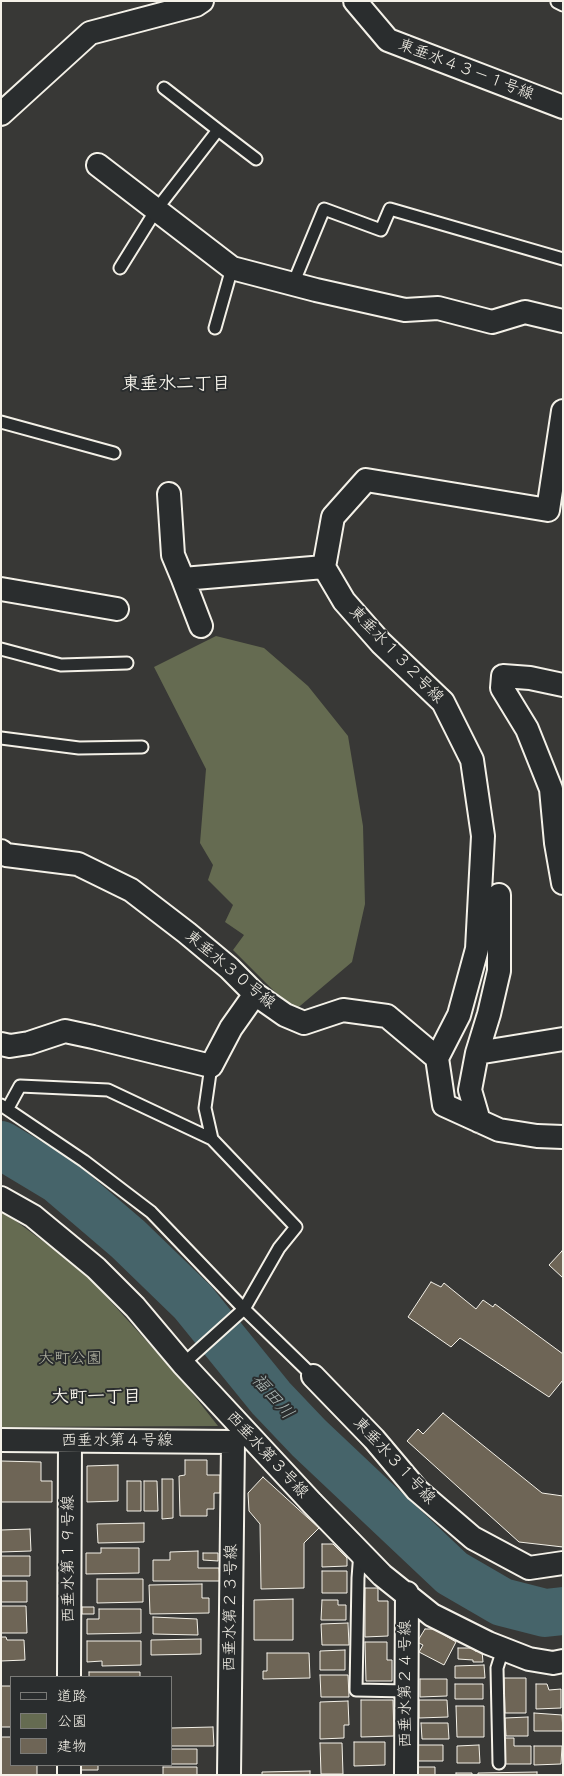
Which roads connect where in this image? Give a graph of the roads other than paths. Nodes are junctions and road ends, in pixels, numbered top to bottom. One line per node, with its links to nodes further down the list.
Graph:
1 (202, 1): 7 (street)
2 (355, 1): 6 (street, 東垂水４３－１号線)
3 (557, 2): 4 (lane)
4 (563, 5)
5 (164, 88): 8 (lane)
6 (563, 107)
7 (1, 114)
8 (218, 130): 9 (lane); 11 (lane)
9 (256, 159)
10 (98, 165): 11 (street)
11 (156, 210): 13 (lane); 14 (street)
12 (563, 258): 15 (lane)
13 (120, 268)
14 (232, 268): 15 (street); 17 (lane)
15 (293, 284): 16 (street)
16 (563, 321)
17 (215, 328)
18 (563, 411): 22 (street)
19 (1, 422): 20 (lane)
20 (114, 453)
21 (169, 494): 23 (street)
22 (324, 567): 23 (street); 40 (street, 東垂水１３２号線)
23 (183, 579): 26 (street)
24 (1, 589): 25 (street)
25 (117, 610)
26 (201, 626)
27 (1, 649): 28 (lane)
28 (127, 664)
29 (563, 685): 32 (street)
30 (1, 738): 31 (lane)
31 (142, 747)
32 (557, 800): 34 (street)
33 (1, 851): 36 (street, 東垂水３０号線)
34 (563, 883)
35 (499, 895): 39 (street)
36 (255, 994): 40 (street, 東垂水３０号線); 41 (street)
37 (563, 1039): 39 (street)
38 (1, 1044): 41 (street)
39 (477, 1053): 43 (street)
40 (437, 1058): 43 (street)
41 (211, 1066): 45 (lane)
42 (5, 1107): 45 (lane); 47 (lane)
43 (479, 1121): 44 (street)
44 (563, 1137)
45 (212, 1139): 47 (lane)
46 (1, 1198): 48 (street, 西垂水第３号線)
47 (244, 1309): 48 (lane); 49 (lane)
48 (183, 1364): 50 (street, 西垂水第３号線)
49 (313, 1376): 54 (street, 東垂水３１号線)
50 (239, 1436): 52 (street, 西垂水第４号線); 53 (street, 西垂水第３号線); 61 (street, 西垂水第２３号線)
51 (1, 1440): 52 (street, 西垂水第４号線)
52 (70, 1441): 58 (street, 西垂水第１９号線)
53 (360, 1551): 55 (street, 西垂水第３号線); 59 (lane)
54 (563, 1564)
55 (407, 1593): 56 (street, 西垂水第３号線); 59 (street, 西垂水第２４号線)
56 (503, 1649): 57 (street, 西垂水第３号線); 60 (lane)
57 (563, 1661)
58 (69, 1676)
59 (407, 1692): 62 (street, 西垂水第２４号線)
60 (498, 1763)
61 (229, 1775)
62 (406, 1775)

